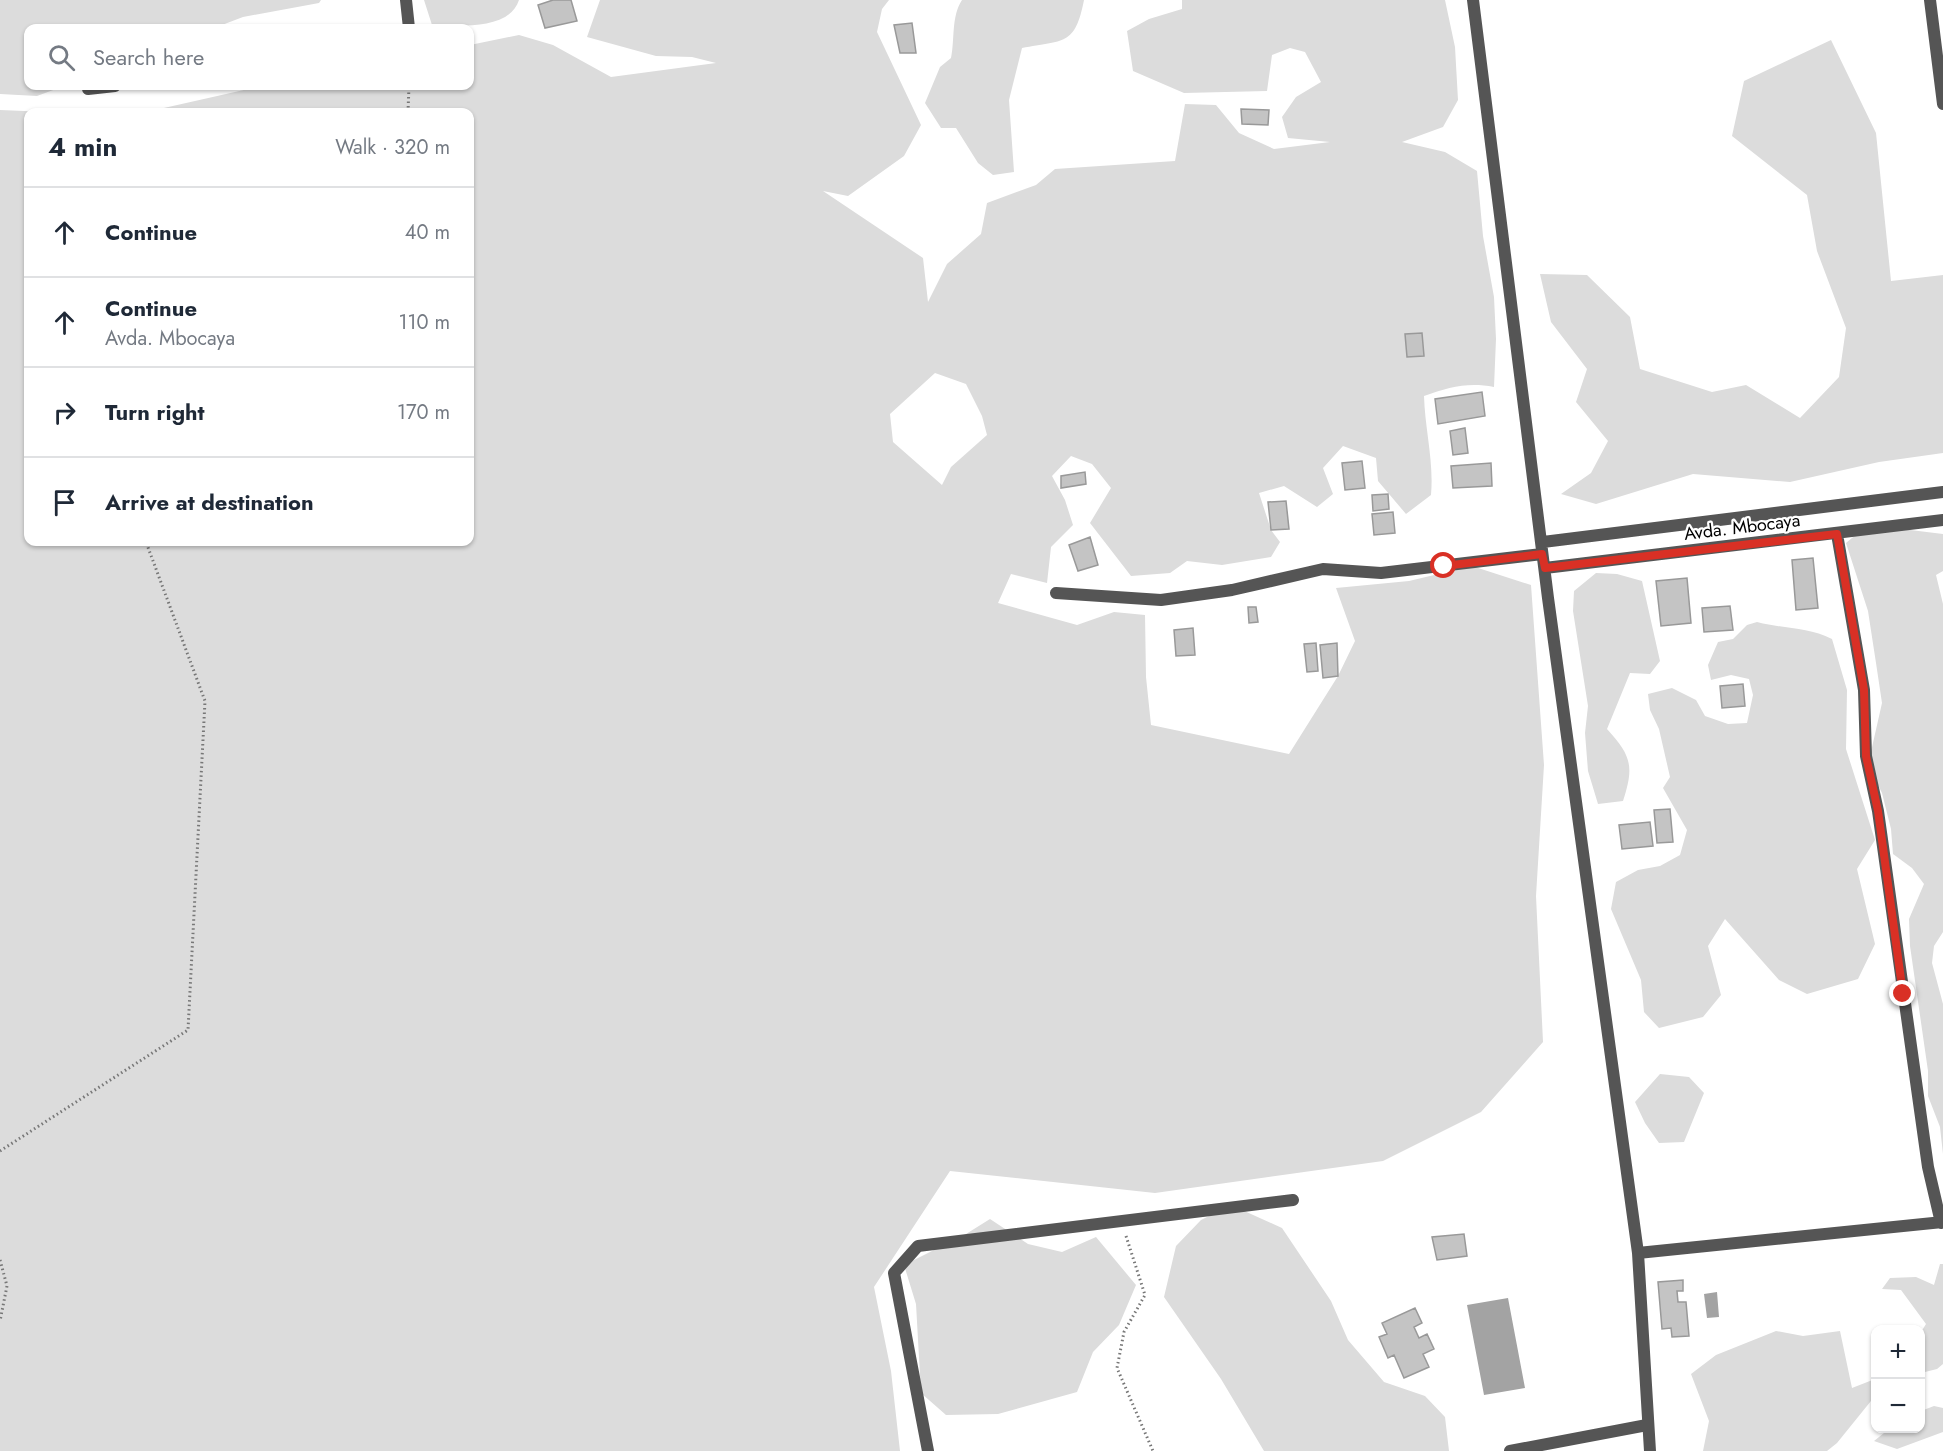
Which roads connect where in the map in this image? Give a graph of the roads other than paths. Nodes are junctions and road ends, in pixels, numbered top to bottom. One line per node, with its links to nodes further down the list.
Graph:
1 (406, 0): 4 (street)
2 (1473, 0): 9 (street)
3 (1930, 0): 5 (street)
4 (409, 24)
5 (1943, 104)
6 (1943, 492): 9 (street)
7 (1943, 520): 8 (street, Avda. Mbocaya)
8 (1837, 534): 10 (street, Avda. Mbocaya); 13 (street)
9 (1542, 548): 10 (street); 11 (street)
10 (1545, 568): 14 (street)
11 (1056, 593)
12 (1293, 1200): 16 (street)
13 (1942, 1223): 14 (street)
14 (1638, 1253): 15 (street)
15 (1647, 1425): 17 (street); 18 (street)
16 (928, 1451)
17 (1510, 1451)
18 (1650, 1451)

